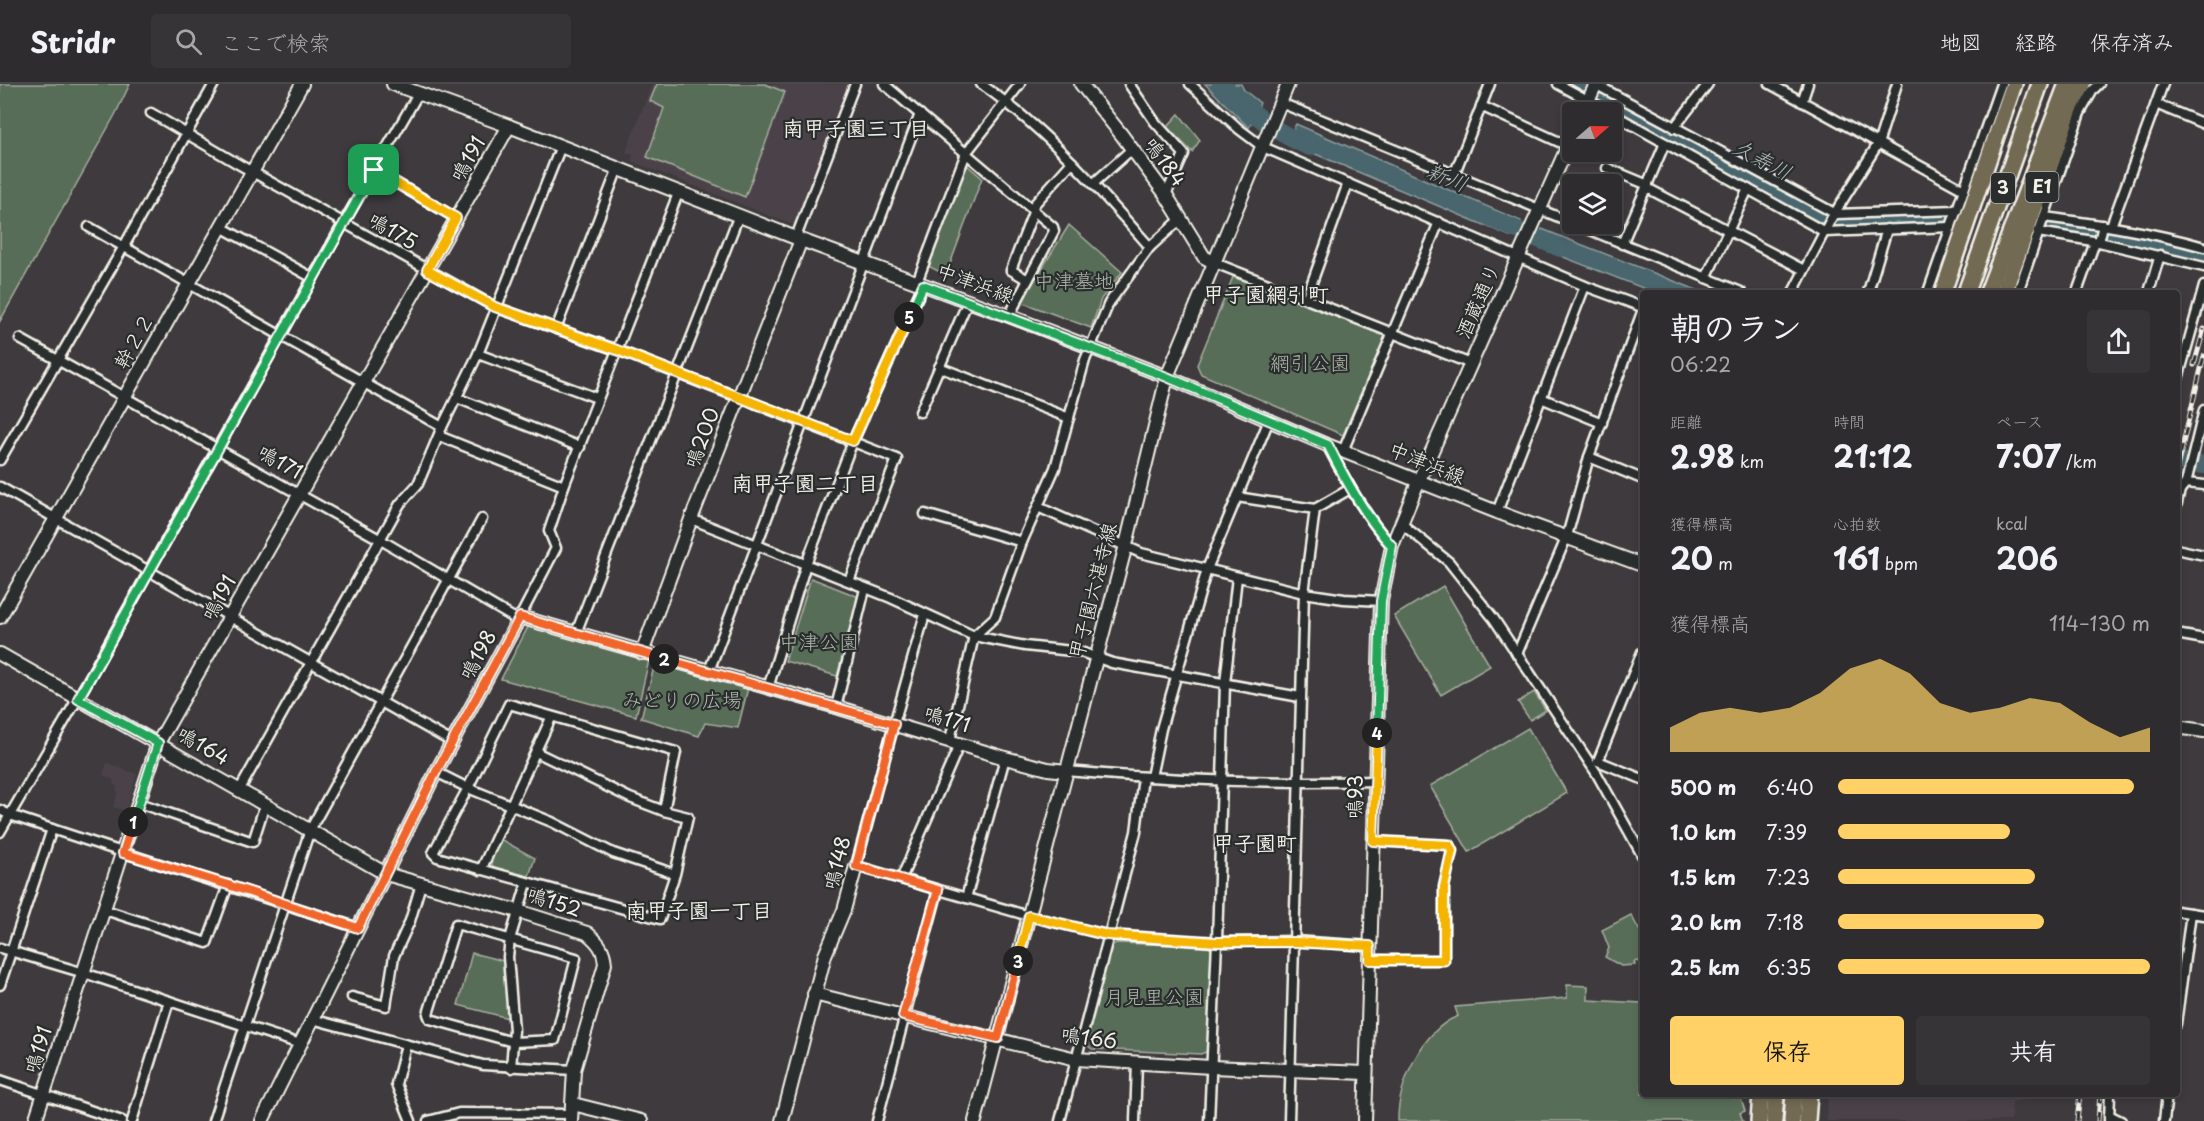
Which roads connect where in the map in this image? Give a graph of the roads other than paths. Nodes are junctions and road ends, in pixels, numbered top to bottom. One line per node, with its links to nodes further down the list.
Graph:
1 (214, 84): 41 (street)
2 (303, 84): 54 (street, 幹２２)
3 (393, 84): 27 (street, 中津浜線)
4 (855, 84): 80 (street)
5 (884, 84): 36 (street)
6 (981, 84): 29 (street)
7 (1020, 84): 29 (street)
8 (1080, 84): 47 (street, 鳴184)
9 (1129, 84): 62 (street)
10 (1190, 84): 43 (street)
11 (1288, 84): 34 (street, 甲子園六湛寺線)
12 (1490, 84): 33 (street)
13 (1558, 84): 28 (street)
14 (1708, 84): 40 (street)
15 (1770, 84): 31 (street)
16 (1808, 84): 31 (street)
17 (1897, 84): 45 (street)
18 (2001, 84): 60 (street)
19 (2014, 84): 103 (highway)
20 (2030, 84): 104 (highway)
21 (2040, 84): 105 (highway, 3)
22 (2056, 84): 106 (highway, 3)
23 (2067, 84): 107 (highway)
24 (2083, 84): 108 (highway, E1)
25 (2099, 84): 67 (street)
26 (2163, 84): 32 (street)
27 (415, 90): 39 (street, 中津浜線); 53 (street)
28 (1593, 90): 30 (street); 40 (street)
29 (1006, 102): 48 (street); 50 (street)
30 (1602, 102)
31 (1802, 102): 45 (street)
32 (2156, 104): 38 (street); 79 (street)
33 (1481, 106): 42 (street); 55 (street)
34 (1279, 107): 43 (street, 甲子園六湛寺線); 55 (street)
35 (151, 113): 41 (street, 鳴175)
36 (920, 114): 48 (street); 87 (street)
37 (1622, 119): 44 (street)
38 (2204, 124)
39 (509, 126): 46 (street, 中津浜線); 68 (street, 鳴191)
40 (1674, 128): 72 (street)
41 (187, 134): 54 (street, 鳴175); 84 (street)
42 (1562, 139)
43 (1265, 142): 57 (street); 88 (street, 甲子園六湛寺線)
44 (1665, 142): 58 (street); 59 (street)
45 (1878, 144): 60 (street); 72 (street)
46 (561, 146): 51 (street, 中津浜線); 115 (street)
47 (1132, 149): 56 (street); 62 (street, 鳴184)
48 (966, 153): 63 (street); 96 (street)
49 (1562, 159): 66 (street, 酒蔵通り)
50 (1072, 162): 56 (street); 63 (street)
51 (618, 168): 61 (street, 中津浜線); 118 (street)
52 (1607, 168): 58 (street)
53 (374, 170): 68 (street); 70 (street)
54 (252, 171): 70 (street, 鳴175); 74 (street, 幹２２)
55 (1454, 175): 66 (street)
56 (1094, 183): 82 (street)
57 (1348, 183): 71 (street); 112 (street)
58 (1647, 186): 77 (street); 81 (street)
59 (1748, 189): 72 (street); 77 (street)
60 (1964, 190): 64 (street)
61 (680, 191): 65 (street, 中津浜線); 123 (street, 鳴198)
62 (1166, 195): 69 (street, 鳴184)
63 (1033, 209): 94 (street); 94 (street)
64 (1957, 210): 72 (street); 75 (street)
65 (740, 215): 80 (street, 中津浜線); 129 (street)
66 (1536, 216): 81 (street); 85 (street, 酒蔵通り)
67 (2044, 217): 78 (street); 79 (street)
68 (456, 218): 90 (street, 鳴191)
69 (1181, 219): 82 (street); 88 (street, 鳴184)
70 (344, 222): 90 (street, 鳴175); 92 (street)
71 (1439, 222): 85 (street); 119 (street)
72 (1830, 222): 76 (street); 91 (street)
73 (89, 227): 84 (street)
74 (221, 227): 92 (street); 95 (street, 幹２２)
75 (1951, 227): 76 (street); 102 (street)
76 (1887, 229): 101 (street)
77 (1729, 230): 91 (street); 93 (street)
78 (2038, 232): 79 (street); 109 (street)
79 (2102, 234): 83 (street); 86 (street); 110 (street)
80 (799, 238): 87 (street, 中津浜線); 133 (street, 鳴200)
81 (1622, 244): 93 (street)
82 (1150, 247): 122 (street)
83 (2204, 247)
84 (123, 248): 95 (street); 125 (street)
85 (1521, 252): 97 (street); 126 (street, 酒蔵通り)
86 (2160, 255): 89 (street); 111 (street)
87 (862, 262): 96 (street, 中津浜線); 141 (street)
88 (1215, 263): 112 (street); 130 (street, 甲子園六湛寺線)
89 (2204, 267)
90 (427, 270): 115 (street, 鳴175); 131 (street, 鳴191)
91 (1804, 270): 100 (street)
92 (313, 278): 120 (street)
93 (1706, 278): 99 (street)
94 (1028, 280): 116 (street)
95 (188, 283): 120 (street); 132 (street, 幹２２)
96 (920, 284): 113 (street, 中津浜線); 144 (street)
97 (1585, 286): 114 (street); 136 (street)
98 (2204, 286): 128 (street)
99 (1736, 290)
100 (1794, 290)
101 (1869, 290)
102 (1929, 290)
103 (1944, 290)
104 (1965, 290)
105 (1965, 290)
106 (1982, 290)
107 (1989, 290)
108 (2005, 290)
109 (2019, 290)
110 (2079, 290)
111 (2150, 290)
112 (1306, 298): 119 (street)
113 (968, 301): 116 (street, 中津浜線); 127 (street)
114 (1640, 306)
115 (495, 307): 118 (street, 鳴175); 124 (street)
116 (1009, 316): 122 (street, 中津浜線)
117 (1640, 318): 142 (street)
118 (556, 329): 123 (street, 鳴175)
119 (1393, 333): 126 (street); 149 (street)
120 (282, 336): 131 (street); 148 (street)
121 (20, 339): 125 (street, 鳴171)
122 (1089, 348): 130 (street, 中津浜線); 139 (street)
123 (617, 350): 129 (street, 鳴175); 135 (street, 鳴198)
124 (478, 354): 134 (street); 135 (street)
125 (58, 359): 132 (street, 鳴171); 151 (street)
126 (1471, 364): 153 (street, 酒蔵通り)
127 (939, 367): 138 (street); 139 (street)
128 (2180, 372)
129 (677, 374): 133 (street, 鳴175); 191 (street)
130 (1167, 377): 140 (street, 中津浜線); 172 (street, 甲子園六湛寺線)
131 (363, 382): 143 (street); 159 (street, 鳴191)
132 (125, 396): 148 (street, 鳴171); 165 (street, 幹２２)
133 (739, 397): 141 (street, 鳴175); 167 (street, 鳴200)
134 (457, 398): 143 (street); 147 (street)
135 (597, 398): 147 (street, 鳴198)
136 (1541, 399): 142 (street); 163 (street)
137 (2204, 410): 145 (street)
138 (920, 412)
139 (1069, 418): 161 (street)
140 (1269, 420): 146 (street, 中津浜線); 160 (street)
141 (803, 422): 144 (street, 鳴175); 173 (street)
142 (1602, 423): 150 (street)
143 (440, 431): 155 (street); 170 (street)
144 (853, 441): 177 (street); 183 (street, 鳴175)
145 (2200, 443): 157 (street)
146 (1328, 445): 149 (street, 中津浜線); 158 (street)
147 (580, 447): 155 (street, 鳴198)
148 (218, 448): 159 (street, 鳴171); 180 (street)
149 (1343, 451): 153 (street, 中津浜線)
150 (1589, 457): 152 (street); 169 (street)
151 (0, 460)
152 (1640, 478)
153 (1419, 480): 163 (street, 中津浜線); 168 (street, 鳴93)
154 (2204, 485): 157 (street)
155 (564, 486): 190 (street, 鳴198)
156 (0, 487): 165 (street)
157 (2181, 487)
158 (1350, 489): 162 (street); 174 (street)
159 (298, 495): 170 (street, 鳴171); 189 (street, 鳴191)
160 (1237, 497): 162 (street); 179 (street)
161 (1038, 507): 171 (street); 172 (street)
162 (1315, 509): 185 (street)
163 (1497, 512): 169 (street, 中津浜線)
164 (925, 514): 171 (street)
165 (57, 518): 180 (street); 188 (street, 幹２２)
166 (482, 519): 182 (street)
167 (691, 519): 173 (street); 195 (street, 鳴200)
168 (1402, 524): 174 (street, 鳴93); 197 (street)
169 (1567, 536): 178 (street, 中津浜線); 197 (street)
170 (381, 540): 182 (street, 鳴171); 200 (street)
171 (1022, 542): 193 (street)
172 (1126, 545): 179 (street); 198 (street, 甲子園六湛寺線)
173 (757, 546): 177 (street); 201 (street)
174 (1392, 546): 186 (street, 鳴93)
175 (2180, 550): 176 (street)
176 (2204, 555)
177 (806, 564): 183 (street); 204 (street)
178 (1640, 564)
179 (1208, 569): 181 (street); 202 (street)
180 (149, 571): 189 (street); 206 (street)
181 (1237, 577): 185 (street); 203 (street)
182 (449, 580): 190 (street, 鳴171); 207 (street)
183 (849, 581): 184 (street)
184 (865, 589): 187 (street); 208 (street)
185 (1305, 593): 186 (street); 205 (street)
186 (1381, 601): 223 (street, 鳴93)
187 (926, 614): 193 (street); 210 (street, 鳴148)
188 (0, 617)
189 (230, 617): 200 (street); 215 (street, 鳴191)
190 (519, 619): 191 (street, 鳴171); 214 (street, 鳴198)
191 (576, 633): 195 (street, 鳴171)
192 (2180, 635): 194 (street)
193 (974, 636): 198 (street); 213 (street)
194 (2204, 639)
195 (642, 653): 201 (street, 鳴171)
196 (0, 654): 206 (street, 鳴164)
197 (1517, 654): 218 (street)
198 (1097, 657): 202 (street); 219 (street, 甲子園六湛寺線)
199 (1640, 657): 218 (street)
200 (311, 661): 207 (street); 227 (street)
201 (709, 671): 204 (street, 鳴171)
202 (1177, 673): 203 (street); 221 (street)
203 (1225, 683): 205 (street); 224 (street)
204 (768, 688): 208 (street, 鳴171)
205 (1300, 697): 225 (street)
206 (78, 699): 215 (street, 鳴164); 233 (street)
207 (380, 702): 214 (street); 235 (street)
208 (836, 707): 210 (street, 鳴171)
209 (551, 718): 216 (street); 226 (street); 232 (street)
210 (894, 724): 213 (street, 鳴171); 240 (street, 鳴148)
211 (2180, 728): 212 (street)
212 (2204, 731)
213 (955, 741): 217 (street, 鳴171); 244 (street)
214 (452, 742): 220 (street, 鳴198)
215 (158, 743): 227 (street, 鳴164); 228 (street, 鳴191)
216 (536, 752): 230 (street); 232 (street)
217 (1005, 758): 219 (street, 鳴171); 249 (street)
218 (1594, 762): 222 (street); 238 (street)
219 (1066, 771): 221 (street, 鳴171); 256 (street, 甲子園六湛寺線)
220 (436, 772): 226 (street); 242 (street, 鳴198)
221 (1147, 777): 224 (street, 鳴171); 258 (street)
222 (1640, 778)
223 (1375, 781): 225 (street, 鳴171); 237 (street, 鳴93)
224 (1223, 782): 225 (street, 鳴171); 260 (street)
225 (1298, 783): 261 (street)
226 (468, 788): 230 (street); 241 (street)
227 (240, 789): 229 (street, 鳴164)
228 (139, 803): 229 (street); 239 (street, 鳴191)
229 (265, 804): 235 (street, 鳴164)
230 (510, 806): 241 (street); 243 (street)
231 (0, 810): 233 (street)
232 (664, 811): 243 (street)
233 (10, 815): 234 (street); 236 (street)
234 (52, 829): 239 (street); 264 (street)
235 (310, 830): 242 (street, 鳴164); 250 (street)
236 (0, 832)
237 (1373, 841): 262 (street, 鳴93); 265 (street)
238 (1640, 851)
239 (123, 853): 247 (street); 251 (street, 鳴191)
240 (856, 866): 244 (street); 268 (street, 鳴148)
241 (481, 870): 245 (street)
242 (386, 874): 246 (street, 鳴152); 257 (street, 鳴198)
243 (675, 874): 245 (street)
244 (901, 879): 248 (street)
245 (527, 883): 252 (street)
246 (420, 884): 252 (street, 鳴152); 270 (street)
247 (228, 885): 250 (street); 251 (street)
248 (938, 890): 249 (street); 272 (street)
249 (966, 898): 256 (street)
250 (285, 904): 257 (street); 274 (street)
251 (105, 910): 266 (street, 鳴191)
252 (518, 911): 259 (street); 284 (street, 鳴152)
253 (2180, 912): 254 (street)
254 (2191, 913): 255 (street); 269 (street)
255 (2204, 915)
256 (1029, 916): 258 (street); 275 (street, 甲子園六湛寺線)
257 (358, 928): 273 (street, 鳴198)
258 (1107, 935): 260 (street); 279 (street)
259 (510, 939): 276 (street); 276 (street); 276 (street)
260 (1217, 942): 261 (street); 281 (street)
261 (1295, 942): 262 (street); 283 (street)
262 (1370, 946): 265 (street, 鳴93)
263 (0, 948): 264 (street)
264 (10, 951): 266 (street); 267 (street)
265 (1370, 960): 285 (street, 鳴93)
266 (84, 973): 271 (street); 287 (street, 鳴191)
267 (0, 985)
268 (814, 994): 272 (street, 鳴166); 305 (street, 鳴148)
269 (2180, 994)
270 (352, 997)
271 (169, 1001): 274 (street); 299 (street)
272 (903, 1016): 275 (street, 鳴166); 306 (street)
273 (312, 1019): 277 (street, 鳴198); 278 (street)
274 (245, 1027): 277 (street); 300 (street)
275 (998, 1038): 279 (street, 鳴166); 307 (street, 甲子園六湛寺線)
276 (513, 1042): 282 (street)
277 (300, 1044): 301 (street, 鳴198)
278 (406, 1045): 282 (street); 302 (street)
279 (1076, 1059): 280 (street, 鳴166); 308 (street)
280 (1137, 1063): 281 (street, 鳴166); 309 (street)
281 (1211, 1067): 283 (street, 鳴166); 310 (street)
282 (511, 1068): 284 (street)
283 (1290, 1069): 285 (street, 鳴166); 311 (street)
284 (574, 1070): 295 (street, 鳴152)
285 (1365, 1073): 312 (street, 鳴93)
286 (0, 1080): 287 (street)
287 (44, 1095): 297 (street, 鳴191); 298 (street)
288 (1762, 1097): 313 (highway)
289 (1776, 1097): 314 (highway)
290 (1794, 1097): 315 (highway)
291 (1809, 1097): 316 (highway)
292 (1817, 1097): 317 (highway)
293 (2110, 1097): 296 (street)
294 (2167, 1097): 319 (street)
295 (572, 1113): 303 (street); 304 (street)
296 (2109, 1118): 318 (street)
297 (35, 1121)
298 (122, 1121)
299 (132, 1121)
300 (213, 1121)
301 (262, 1121)
302 (411, 1121)
303 (428, 1121)
304 (641, 1121)
305 (782, 1121)
306 (877, 1121)
307 (975, 1121)
308 (1060, 1121)
309 (1135, 1121)
310 (1209, 1121)
311 (1289, 1121)
312 (1365, 1121)
313 (1760, 1121)
314 (1774, 1121)
315 (1792, 1121)
316 (1807, 1121)
317 (1816, 1121)
318 (2121, 1121)
319 (2163, 1121)

